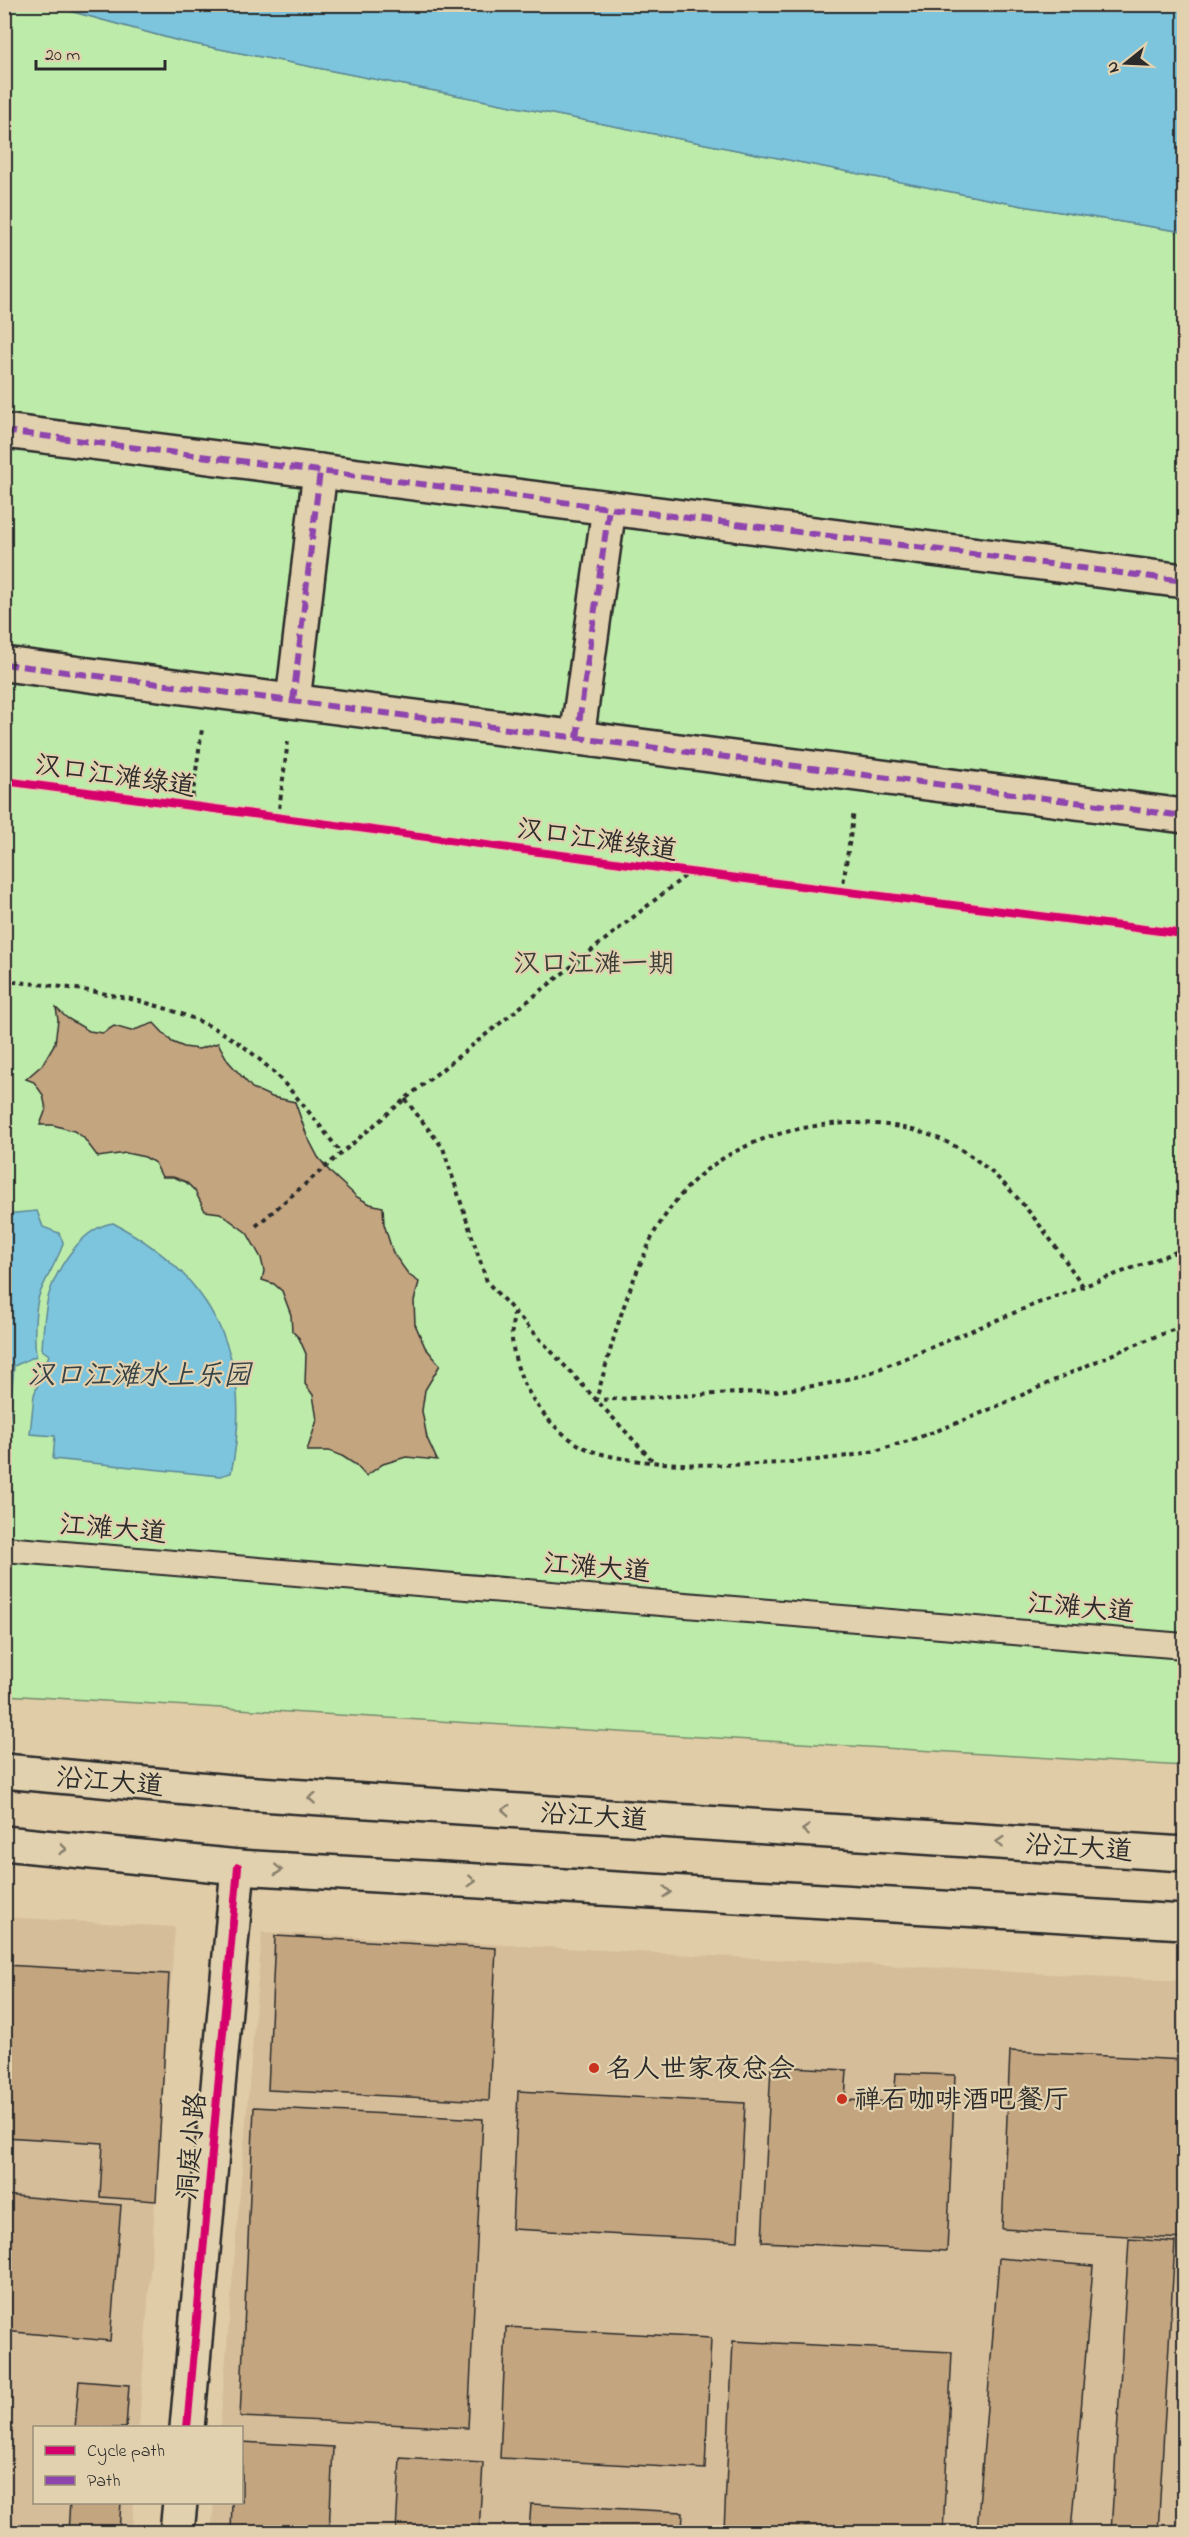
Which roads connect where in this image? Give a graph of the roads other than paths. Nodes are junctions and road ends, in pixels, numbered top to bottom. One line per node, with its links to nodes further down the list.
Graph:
1 (4, 431): 2 (street)
2 (320, 471): 3 (street); 6 (street)
3 (609, 508): 4 (street); 7 (street)
4 (1185, 581)
5 (4, 664): 6 (street)
6 (293, 701): 7 (street)
7 (577, 738): 8 (street)
8 (1185, 816)
9 (4, 1549): 10 (lane, 江滩大道)
10 (1185, 1646)
11 (4, 1771): 13 (street, 沿江大道, one-way to 11)
12 (4, 1844): 14 (street, one-way to 14)
13 (1185, 1854)
14 (238, 1867): 15 (street, one-way to 15); 16 (street, 洞庭小路)
15 (1185, 1923)
16 (187, 2426)
17 (180, 2504): 18 (street)
18 (177, 2532)

